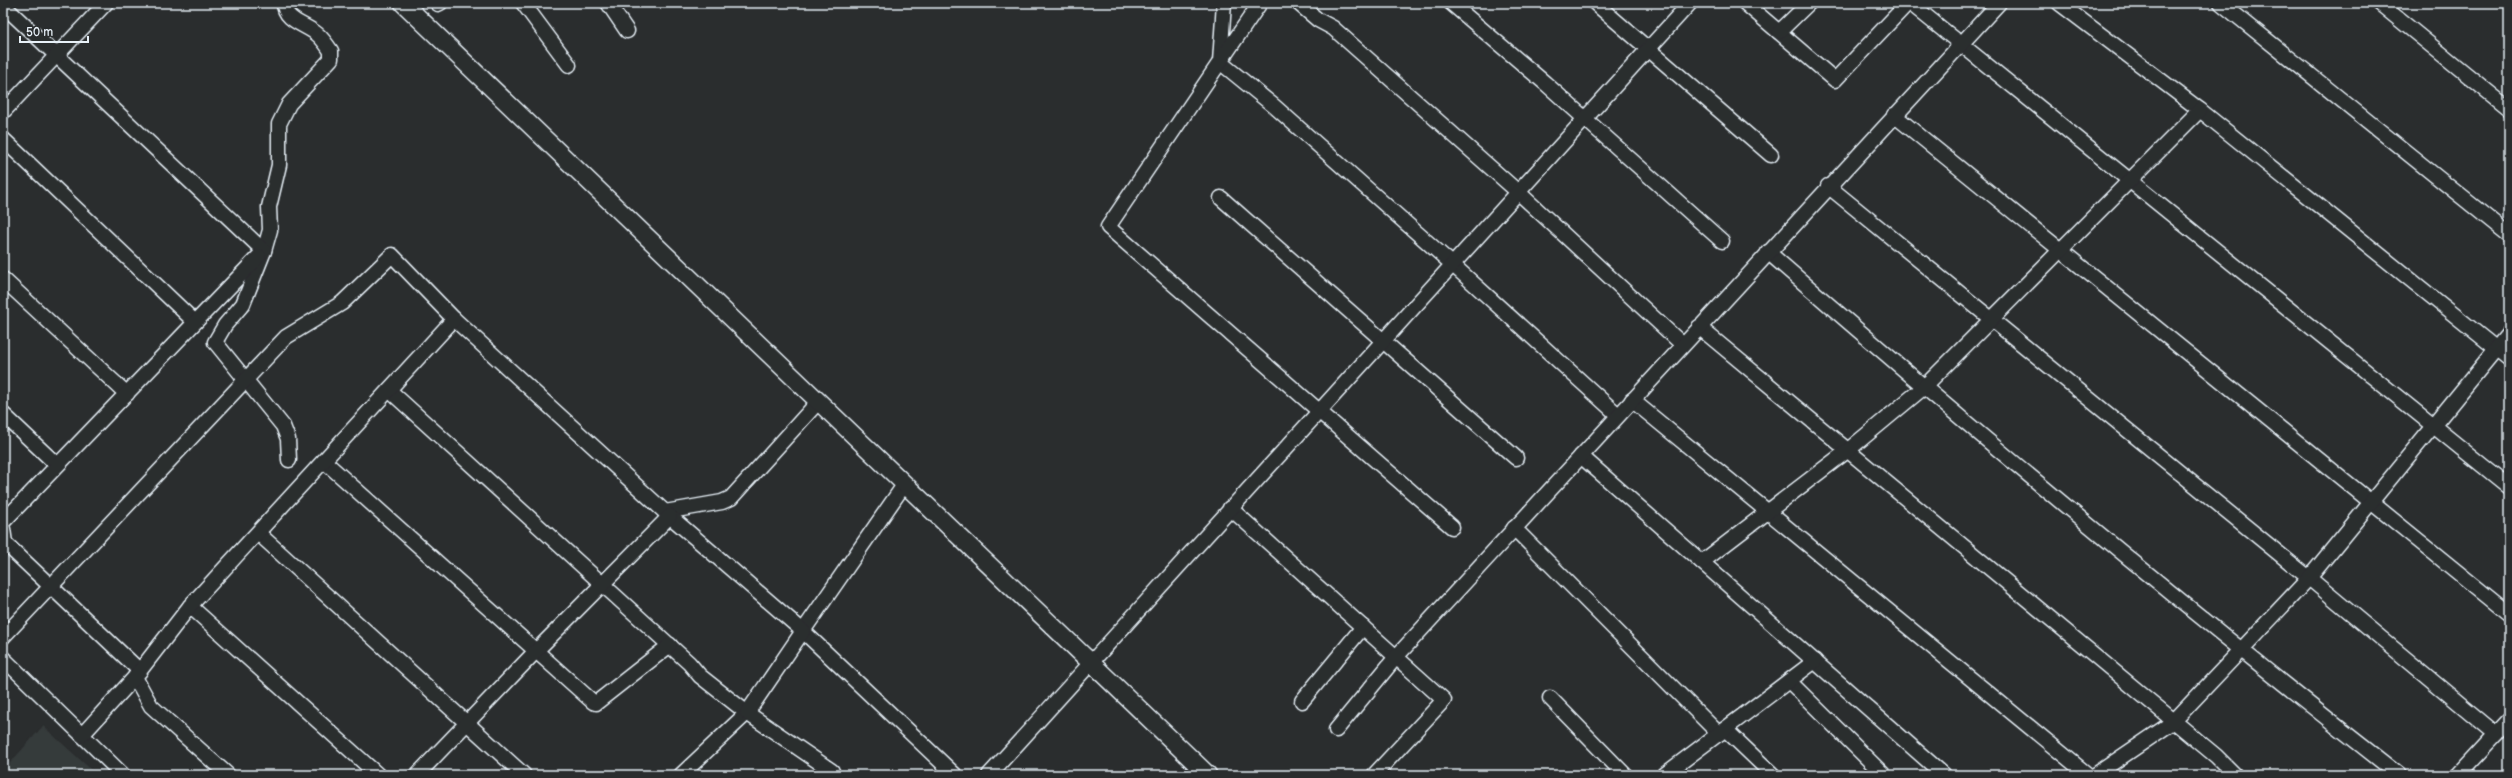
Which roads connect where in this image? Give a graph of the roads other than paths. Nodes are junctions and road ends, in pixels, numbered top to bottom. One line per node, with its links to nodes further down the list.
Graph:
1 (106, 3): 24 (street)
2 (284, 3): 41 (street)
3 (403, 3): 59 (main road)
4 (523, 3): 26 (street)
5 (608, 3): 20 (street)
6 (1224, 3): 25 (street)
7 (1260, 3): 25 (street)
8 (1298, 3): 36 (street)
9 (1451, 3): 31 (street)
10 (1595, 3): 23 (street)
11 (1690, 3): 23 (street)
12 (1745, 3): 21 (street)
13 (1809, 3): 21 (street)
14 (1909, 3): 21 (street); 22 (street)
15 (1999, 3): 22 (street)
16 (2059, 3): 28 (street)
17 (2221, 3): 38 (street)
18 (2380, 3): 27 (street)
19 (3, 6): 24 (street)
20 (627, 31)
21 (1779, 32)
22 (1961, 42): 30 (street); 34 (street)
23 (1649, 48): 31 (street); 33 (street)
24 (56, 56): 29 (street); 41 (street)
25 (1220, 62): 43 (street); 60 (street)
26 (569, 65)
27 (2509, 109)
28 (2200, 110): 34 (street); 52 (street)
29 (3, 112)
30 (1894, 115): 35 (street); 40 (street)
31 (1584, 119): 36 (street); 39 (street)
32 (3, 139): 47 (street)
33 (1771, 155)
34 (2130, 180): 40 (street); 63 (street)
35 (1828, 186): 42 (street); 46 (street)
36 (1518, 192): 43 (street); 51 (street)
37 (1221, 198): 50 (street)
38 (2509, 235)
39 (1722, 241)
40 (2060, 250): 46 (street); 72 (street)
41 (264, 251): 47 (street); 54 (street)
42 (1768, 252): 48 (street); 55 (street)
43 (1452, 264): 50 (street); 62 (street)
44 (3, 279): 57 (street)
45 (454, 319): 54 (street); 56 (street); 75 (street)
46 (1992, 319): 55 (street); 81 (street)
47 (196, 322): 57 (street)
48 (1699, 327): 51 (street); 64 (street)
49 (2509, 333): 52 (street)
50 (1383, 339): 60 (street); 66 (street)
51 (1683, 345): 58 (street)
52 (2496, 349): 53 (street); 63 (street)
53 (2509, 359)
54 (246, 379): 67 (street); 83 (street)
55 (1923, 388): 64 (street); 90 (street)
56 (389, 390): 68 (street); 82 (street)
57 (127, 394): 69 (street)
58 (1632, 400): 62 (street); 74 (street)
59 (818, 402): 70 (main road); 75 (street)
60 (1318, 411): 73 (street); 76 (street)
61 (3, 414): 69 (street)
62 (1618, 415): 65 (street)
63 (2434, 426): 71 (street); 72 (street)
64 (1847, 451): 74 (street); 103 (street)
65 (1580, 456): 77 (street); 80 (street)
66 (1516, 458)
67 (289, 460)
68 (324, 460): 79 (street); 91 (street)
69 (57, 465): 78 (street)
70 (904, 485): 87 (street); 95 (main road)
71 (2509, 487)
72 (2372, 502): 81 (street); 85 (street)
73 (1230, 508): 86 (street); 95 (street)
74 (1767, 510): 80 (street); 124 (street)
75 (667, 514): 82 (street); 87 (street)
76 (1452, 527)
77 (1514, 528): 92 (street); 105 (street)
78 (3, 530): 83 (street)
79 (258, 533): 84 (street); 102 (street)
80 (1702, 562): 94 (street)
81 (2309, 578): 90 (street); 106 (street)
82 (603, 584): 89 (street); 91 (street)
83 (51, 586): 88 (street); 96 (street)
84 (190, 606): 96 (street); 111 (street)
85 (2509, 614)
86 (1363, 627): 92 (street); 99 (street)
87 (803, 631): 100 (street); 116 (street)
88 (3, 637)
89 (670, 645): 91 (street); 100 (street)
90 (2240, 651): 103 (street); 127 (street)
91 (535, 652): 102 (street)
92 (1396, 657): 104 (street); 119 (street)
93 (3, 658): 107 (street)
94 (1815, 661): 97 (street); 123 (street)
95 (1090, 662): 117 (street); 118 (main road)
96 (138, 674): 107 (street); 110 (street)
97 (1789, 681): 105 (street); 122 (street)
98 (1550, 698): 120 (street)
99 (1302, 701)
100 (747, 713): 114 (street); 115 (street)
101 (2509, 720): 106 (street)
102 (466, 722): 112 (street); 113 (street)
103 (2173, 722): 125 (street); 126 (street)
104 (1336, 730)
105 (1722, 731): 108 (street); 121 (street)
106 (2496, 734): 128 (street)
107 (82, 735): 109 (street)
108 (1670, 773)
109 (123, 775)
110 (228, 775)
111 (378, 775)
112 (417, 775)
113 (524, 775)
114 (681, 775)
115 (829, 775)
116 (955, 775)
117 (990, 775)
118 (1208, 775)
119 (1374, 775)
120 (1625, 775)
121 (1773, 775)
122 (1884, 775)
123 (1944, 775)
124 (2088, 775)
125 (2094, 775)
126 (2235, 775)
127 (2399, 775)
128 (2458, 775)

